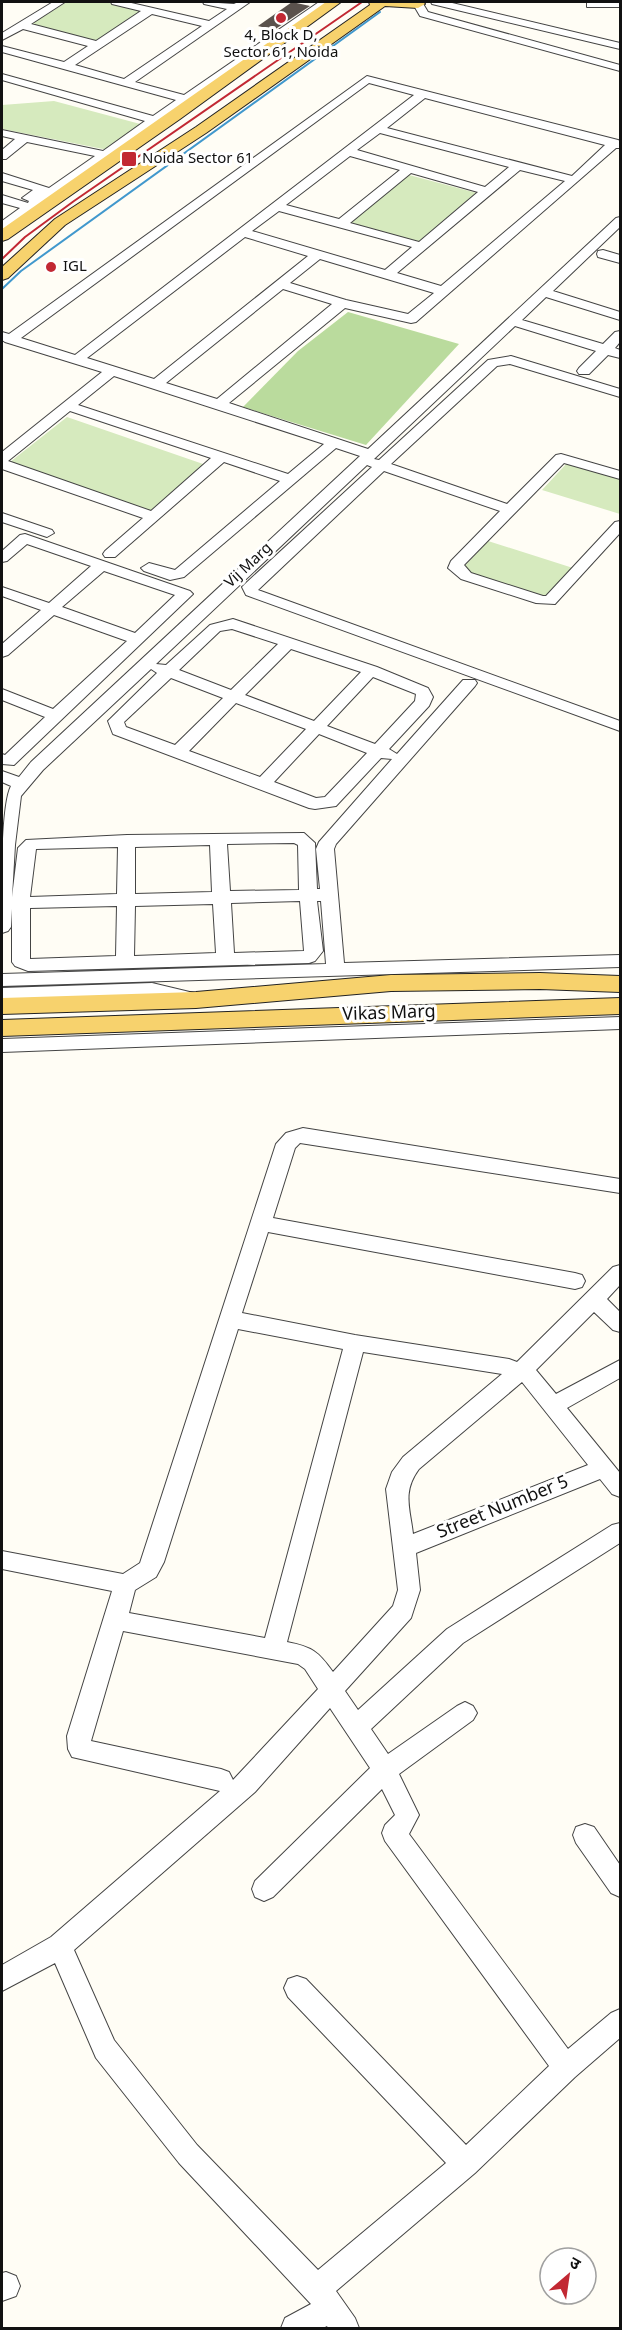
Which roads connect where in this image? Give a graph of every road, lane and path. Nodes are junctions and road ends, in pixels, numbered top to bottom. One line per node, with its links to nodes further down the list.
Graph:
1 (60, 2): 16 (street)
2 (116, 2): 15 (street)
3 (208, 2): 13 (street)
4 (299, 2): 11 (street)
5 (334, 2): 28 (main road)
6 (346, 2): 28 (main road)
7 (375, 2): 10 (main road); 47 (main road)
8 (436, 2): 20 (street)
9 (465, 2): 20 (street)
10 (413, 3): 20 (street); 23 (street)
11 (323, 4): 27 (street)
12 (621, 4): 14 (street)
13 (240, 5): 17 (street)
14 (591, 5)
15 (151, 10): 17 (street); 19 (street)
16 (21, 25): 18 (street); 19 (street)
17 (210, 25): 25 (street)
18 (2, 37)
19 (97, 45): 22 (street)
20 (619, 48)
21 (2, 49): 22 (street)
22 (66, 66): 25 (street)
23 (621, 68)
24 (2, 77): 28 (street)
25 (125, 83): 27 (street)
26 (423, 94): 29 (street); 32 (street); 66 (street)
27 (185, 99): 28 (street)
28 (165, 120): 40 (street); 43 (main road)
29 (378, 129): 33 (street); 35 (street)
30 (2, 133): 31 (street)
31 (24, 138): 34 (street); 39 (street)
32 (617, 144): 38 (street)
33 (350, 152): 36 (street); 44 (street)
34 (2, 156)
35 (517, 166): 38 (street); 41 (street)
36 (410, 168): 41 (street); 48 (street)
37 (2, 175): 39 (street); 43 (street)
38 (574, 180): 60 (street)
39 (48, 182): 40 (street)
40 (62, 185): 43 (street)
41 (487, 191): 52 (street)
42 (2, 198): 43 (street)
43 (33, 205): 45 (street); 49 (street); 51 (main road)
44 (276, 206): 48 (street); 50 (street)
45 (2, 218)
46 (621, 221): 61 (street, Vij Marg)
47 (60, 222): 54 (main road); 57 (main road)
48 (341, 224): 52 (street)
49 (2, 226)
50 (243, 233): 55 (street); 70 (street)
51 (2, 236)
52 (422, 246): 58 (street)
53 (603, 254): 56 (street)
54 (2, 255)
55 (317, 255): 58 (street); 59 (street)
56 (621, 259)
57 (2, 275)
58 (387, 275): 60 (street)
59 (280, 284): 62 (street); 74 (street)
60 (443, 291): 62 (street)
61 (543, 292): 63 (street); 64 (street, Vij Marg)
62 (342, 303): 76 (street)
63 (621, 316)
64 (512, 321): 67 (street, Vij Marg); 68 (street)
65 (621, 335): 68 (street)
66 (6, 338): 70 (street)
67 (490, 342): 72 (street); 80 (street, Vij Marg)
68 (605, 349): 69 (street); 72 (street)
69 (621, 354)
70 (78, 358): 71 (street)
71 (113, 370): 74 (street); 77 (street)
72 (584, 371): 73 (street)
73 (621, 382)
74 (156, 384): 76 (street)
75 (621, 393): 84 (street)
76 (219, 404): 78 (street)
77 (68, 406): 81 (street); 82 (street)
78 (333, 442): 80 (street); 86 (street)
79 (616, 455): 85 (street)
80 (366, 457): 84 (street); 95 (street, Vij Marg)
81 (220, 458): 86 (street); 88 (street)
82 (2, 459)
83 (2, 464): 88 (street)
84 (381, 466): 87 (street); 107 (street)
85 (614, 473): 87 (street)
86 (288, 479): 93 (street)
87 (510, 510): 91 (street)
88 (152, 516): 93 (street)
89 (2, 517): 93 (street)
90 (621, 525): 91 (street)
91 (613, 544)
92 (2, 558): 93 (street)
93 (106, 560): 96 (street); 97 (street)
94 (2, 591): 96 (street)
95 (220, 592): 100 (street); 103 (street, Vij Marg)
96 (52, 608): 97 (street); 99 (street)
97 (137, 639): 106 (street)
98 (289, 642): 101 (street); 102 (street); 105 (street)
99 (2, 652)
100 (144, 665): 102 (street); 115 (street)
101 (371, 670): 108 (street); 110 (street)
102 (169, 671): 105 (street); 111 (street)
103 (469, 684): 109 (street, Vij Marg); 113 (street)
104 (2, 694): 106 (street)
105 (236, 696): 108 (street); 111 (street)
106 (56, 716): 112 (street)
107 (621, 726)
108 (318, 727): 110 (street); 116 (street)
109 (621, 738)
110 (378, 751): 113 (street); 116 (street)
111 (177, 753): 116 (street)
112 (2, 759)
113 (403, 760): 120 (street)
114 (2, 776): 115 (street)
115 (22, 784): 124 (street)
116 (262, 785)
117 (218, 839): 118 (street); 119 (street); 121 (street)
118 (127, 841): 122 (street); 123 (street)
119 (308, 895): 120 (street); 121 (street); 126 (street)
120 (329, 895): 129 (street)
121 (222, 897): 122 (street); 126 (street)
122 (126, 900): 123 (street); 128 (street)
123 (21, 902): 124 (street); 128 (street)
124 (3, 903): 125 (street)
125 (2, 927)
126 (225, 959): 128 (street)
127 (621, 961): 129 (street)
128 (125, 962)
129 (336, 970): 130 (street)
130 (2, 980)
131 (540, 981): 132 (main road, Vikas Marg); 133 (main road, Vikas Marg); 138 (main road)
132 (391, 983): 135 (main road, Vikas Marg); 139 (main road)
133 (621, 984)
134 (2, 994): 135 (street)
135 (196, 1000): 136 (main road, Vikas Marg)
136 (2, 1006)
137 (621, 1006): 138 (main road, Vikas Marg)
138 (438, 1012): 139 (main road, Vikas Marg)
139 (392, 1013): 142 (main road, Vikas Marg)
140 (621, 1023): 142 (street)
141 (2, 1028): 142 (main road, Vikas Marg)
142 (157, 1032): 143 (street)
143 (2, 1046)
144 (621, 1186): 145 (street)
145 (261, 1223): 147 (street); 149 (street)
146 (621, 1273): 148 (street)
147 (575, 1281)
148 (595, 1300): 150 (street); 152 (street)
149 (230, 1319): 151 (street); 160 (street)
150 (621, 1324)
151 (355, 1343): 152 (street); 162 (street)
152 (516, 1368): 154 (street); 158 (street)
153 (621, 1368): 154 (street)
154 (553, 1406): 155 (street)
155 (603, 1468): 156 (street); 158 (street, Street Number 5)
156 (621, 1488)
157 (621, 1532): 165 (street)
158 (403, 1548): 163 (street)
159 (2, 1560): 160 (street)
160 (126, 1584): 161 (street)
161 (115, 1620): 162 (street); 167 (street)
162 (273, 1650): 163 (street)
163 (332, 1687): 165 (street); 171 (street)
164 (465, 1713): 166 (street)
165 (357, 1726): 166 (street)
166 (385, 1770): 170 (street); 175 (street)
167 (221, 1780)
168 (585, 1835): 169 (street)
169 (621, 1885)
170 (264, 1889)
171 (60, 1946): 172 (street); 177 (street)
172 (2, 1979)
173 (297, 1988): 176 (street)
174 (621, 2022): 175 (street)
175 (566, 2068): 176 (street)
176 (466, 2164): 177 (street)
177 (331, 2309): 178 (street)
178 (295, 2328)

